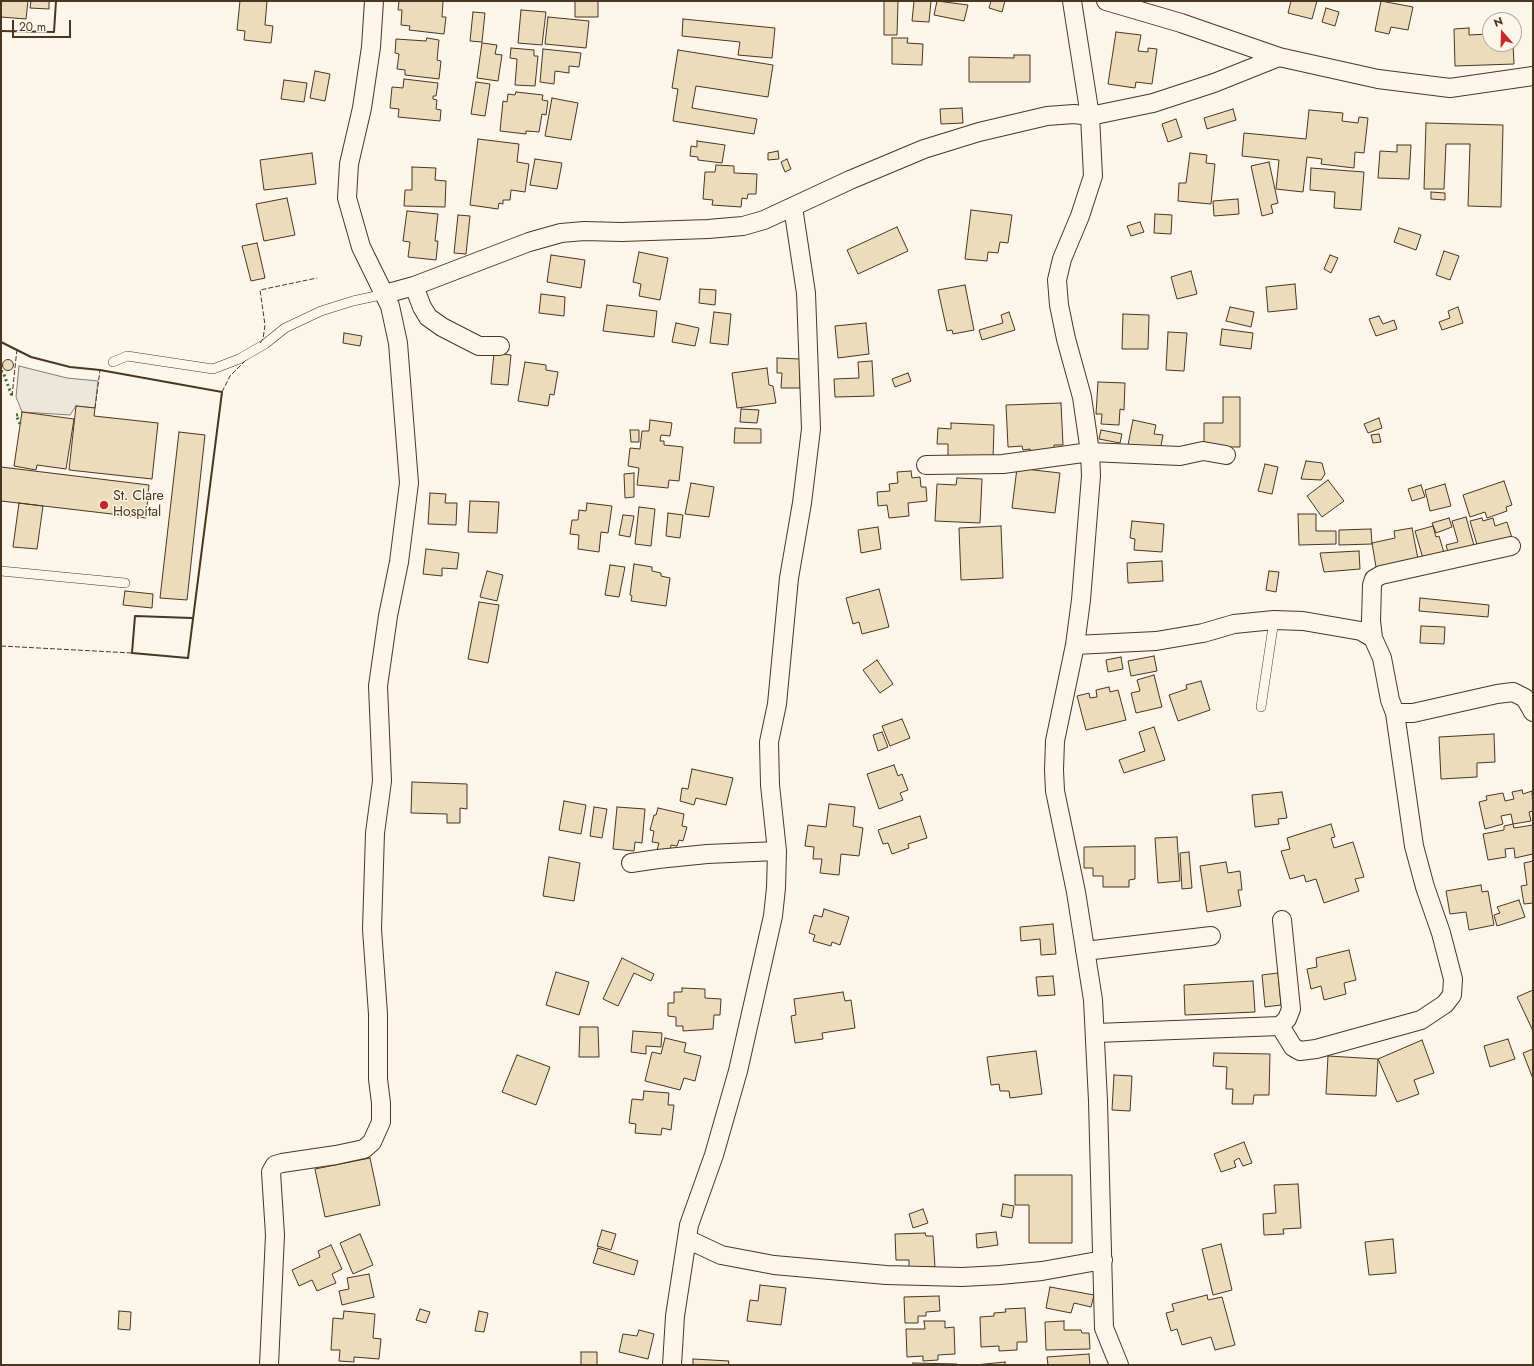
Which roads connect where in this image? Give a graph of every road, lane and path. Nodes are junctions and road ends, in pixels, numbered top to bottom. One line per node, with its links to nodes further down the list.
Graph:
1 (374, 1): 9 (street)
2 (1072, 1): 6 (street)
3 (1116, 2): 4 (street)
4 (1279, 57): 5 (street); 6 (street)
5 (1533, 76)
6 (1090, 116): 7 (street); 12 (street)
7 (793, 207): 8 (street); 24 (street)
8 (414, 286): 9 (street); 10 (street)
9 (385, 294): 11 (lane); 33 (street)
10 (500, 346)
11 (113, 362)
12 (1090, 452): 13 (street); 14 (street); 20 (street)
13 (1226, 455)
14 (926, 465)
15 (1511, 546): 19 (street)
16 (1, 571): 17 (lane)
17 (125, 583)
18 (1274, 620): 19 (street); 20 (street); 21 (lane)
19 (1373, 638): 23 (street)
20 (1075, 646): 28 (street)
21 (1261, 707)
22 (1533, 712): 23 (street)
23 (1395, 713): 29 (street)
24 (777, 851): 25 (street); 31 (street)
25 (631, 863)
26 (1282, 920): 29 (street)
27 (1211, 936): 28 (street)
28 (1085, 951): 30 (street)
29 (1280, 1026): 30 (street)
30 (1096, 1033): 32 (street)
31 (687, 1239): 32 (street); 34 (street)
32 (1103, 1260): 35 (street)
33 (269, 1365)
34 (672, 1365)
35 (1119, 1365)

